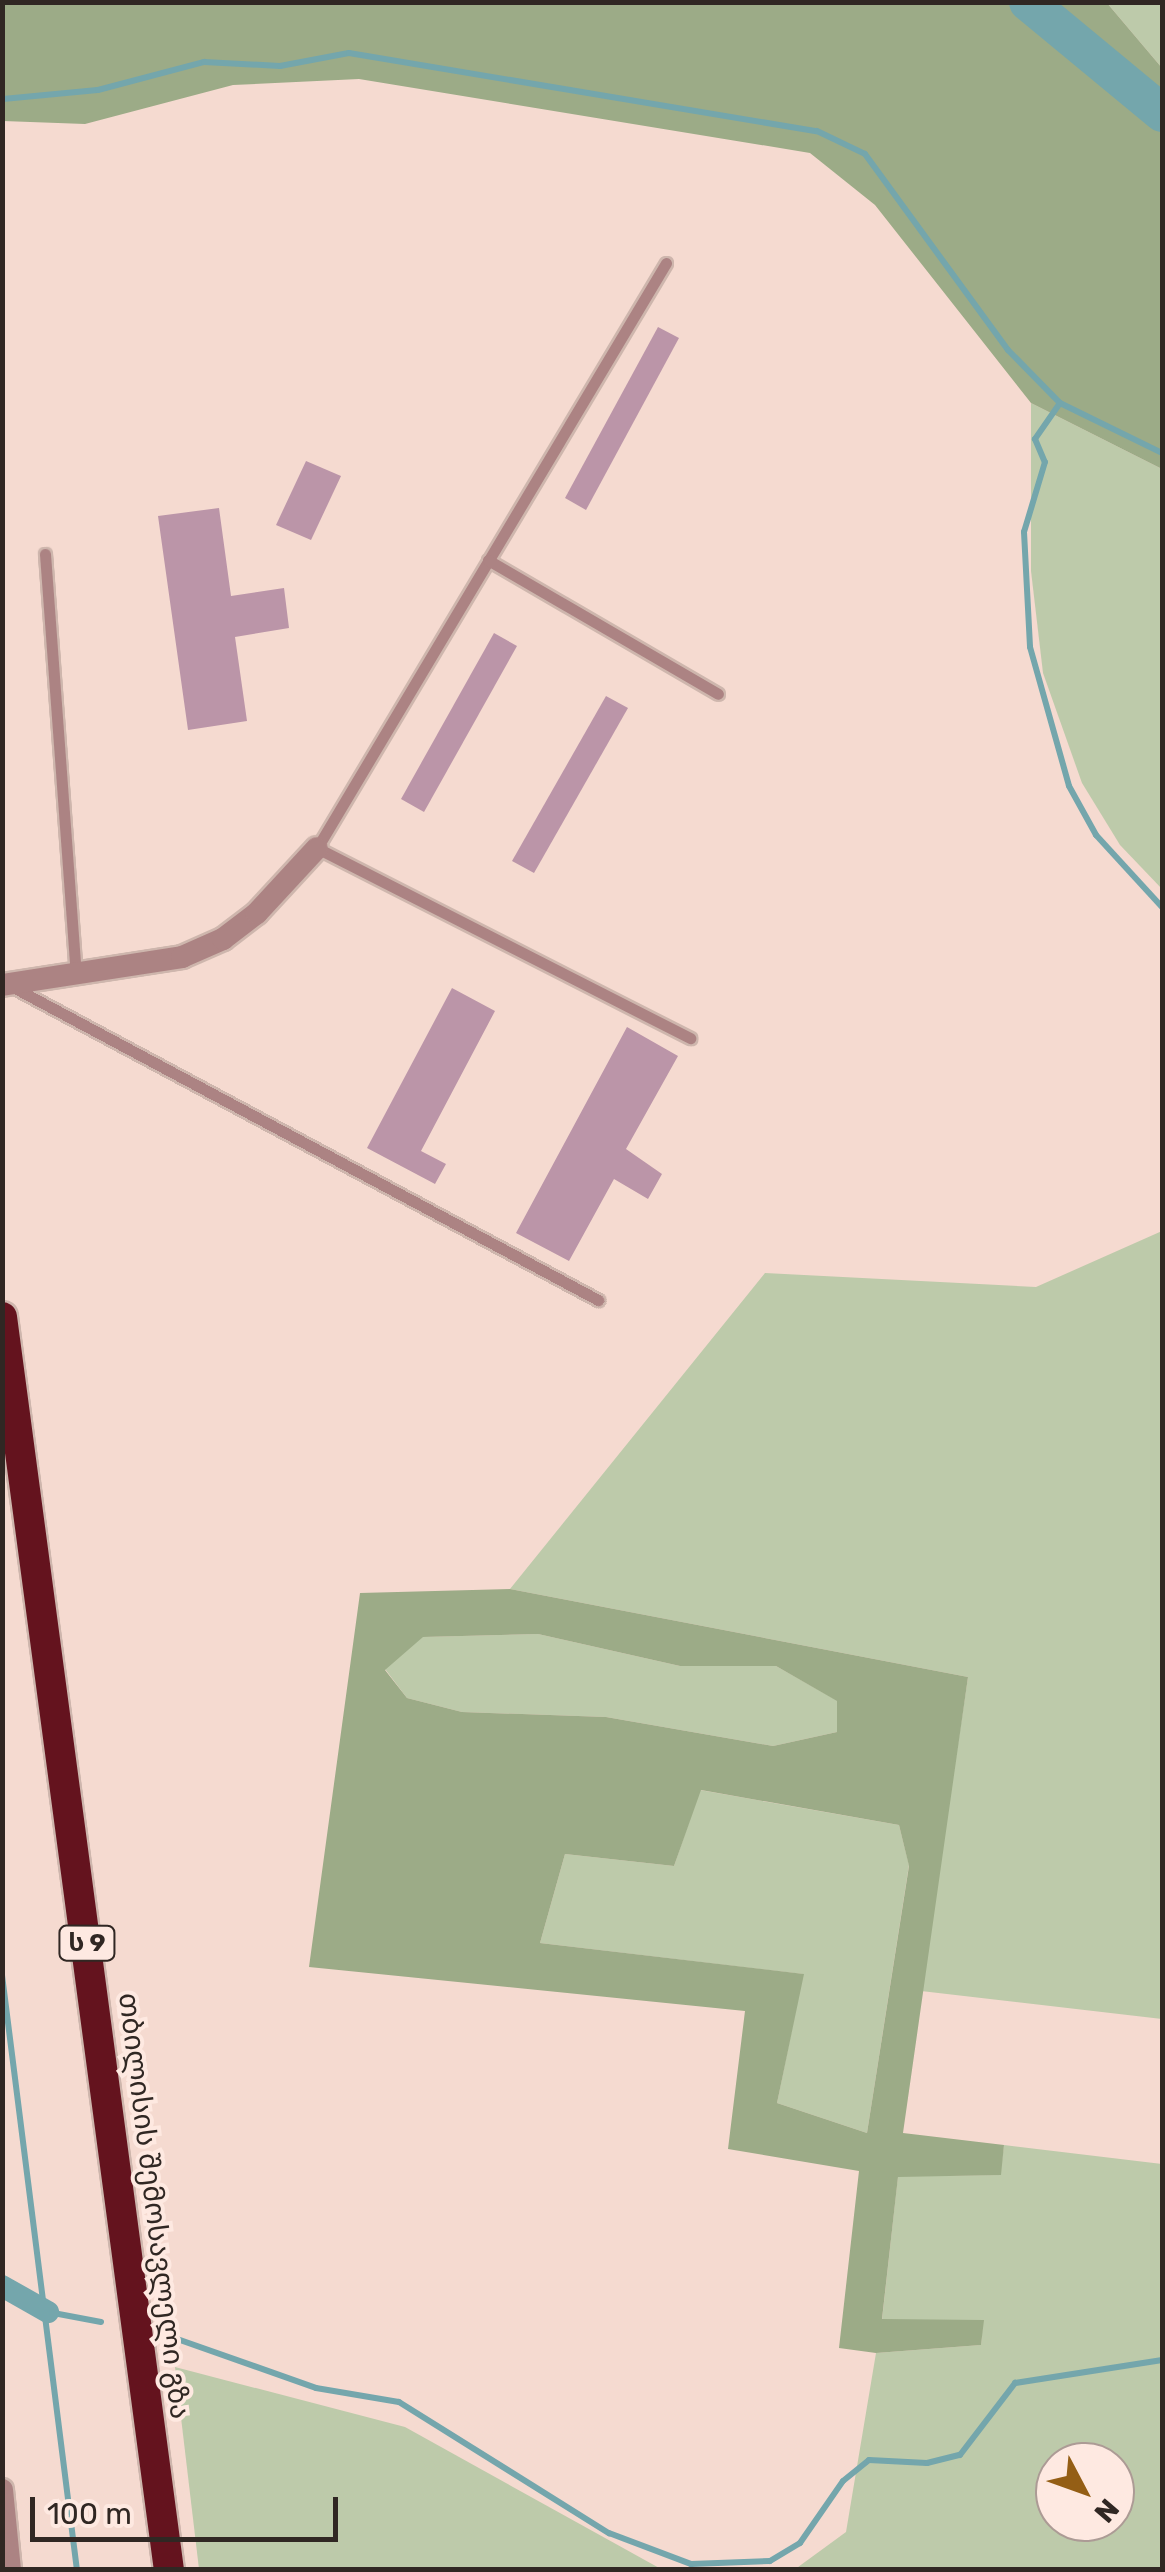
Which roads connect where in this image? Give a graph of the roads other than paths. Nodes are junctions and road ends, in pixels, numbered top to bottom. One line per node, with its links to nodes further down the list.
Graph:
1 (666, 263): 3 (lane)
2 (45, 554): 6 (lane)
3 (488, 560): 4 (lane); 5 (lane)
4 (718, 694)
5 (316, 848): 6 (street); 8 (lane)
6 (76, 974): 7 (street)
7 (5, 985): 9 (lane)
8 (690, 1038)
9 (598, 1300)
10 (2, 1316): 13 (highway, თბილისის შემოსავლელი გზა / ს 9)
11 (2, 2490): 12 (street)
12 (10, 2570)
13 (169, 2570)

